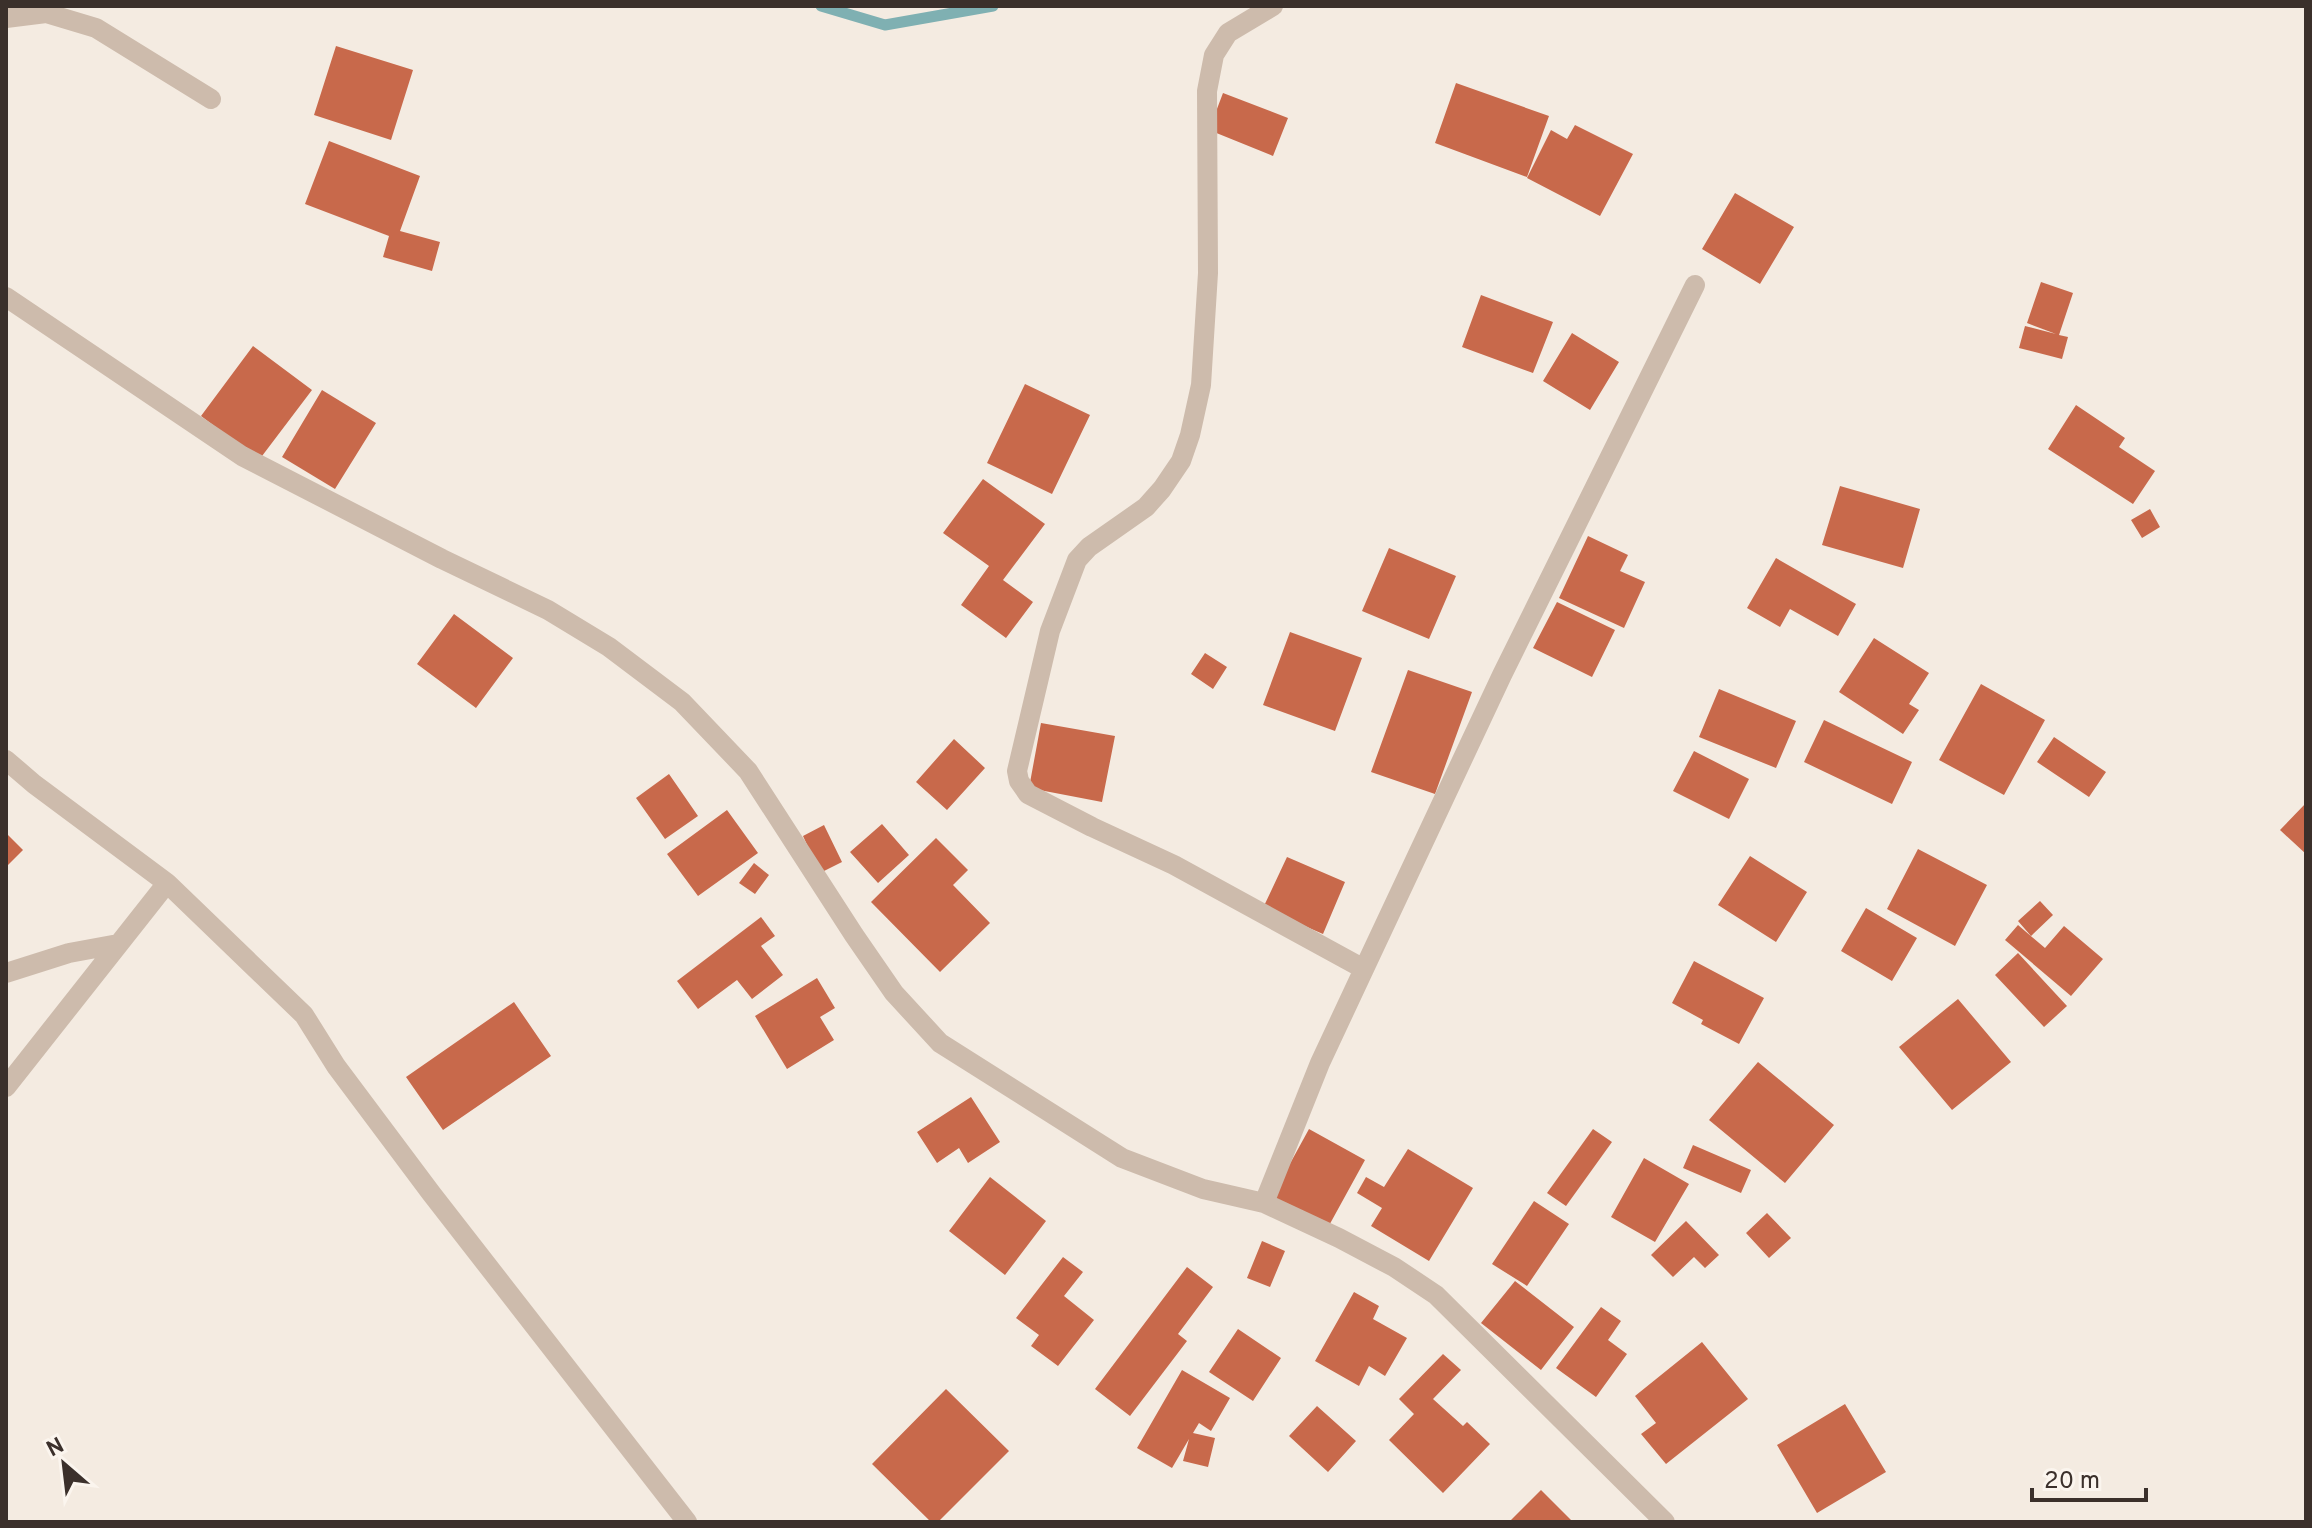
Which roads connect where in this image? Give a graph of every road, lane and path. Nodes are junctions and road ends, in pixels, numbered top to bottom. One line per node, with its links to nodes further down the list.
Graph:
1 (1273, 6): 9 (street)
2 (6, 18): 3 (street)
3 (211, 99)
4 (1695, 285): 9 (street)
5 (6, 297): 12 (street)
6 (6, 760): 7 (street)
7 (167, 883): 8 (street); 13 (street)
8 (118, 944): 10 (street); 11 (street)
9 (1364, 969): 12 (street)
10 (6, 973)
11 (6, 1087)
12 (1264, 1203): 14 (street)
13 (687, 1522)
14 (1665, 1522)

